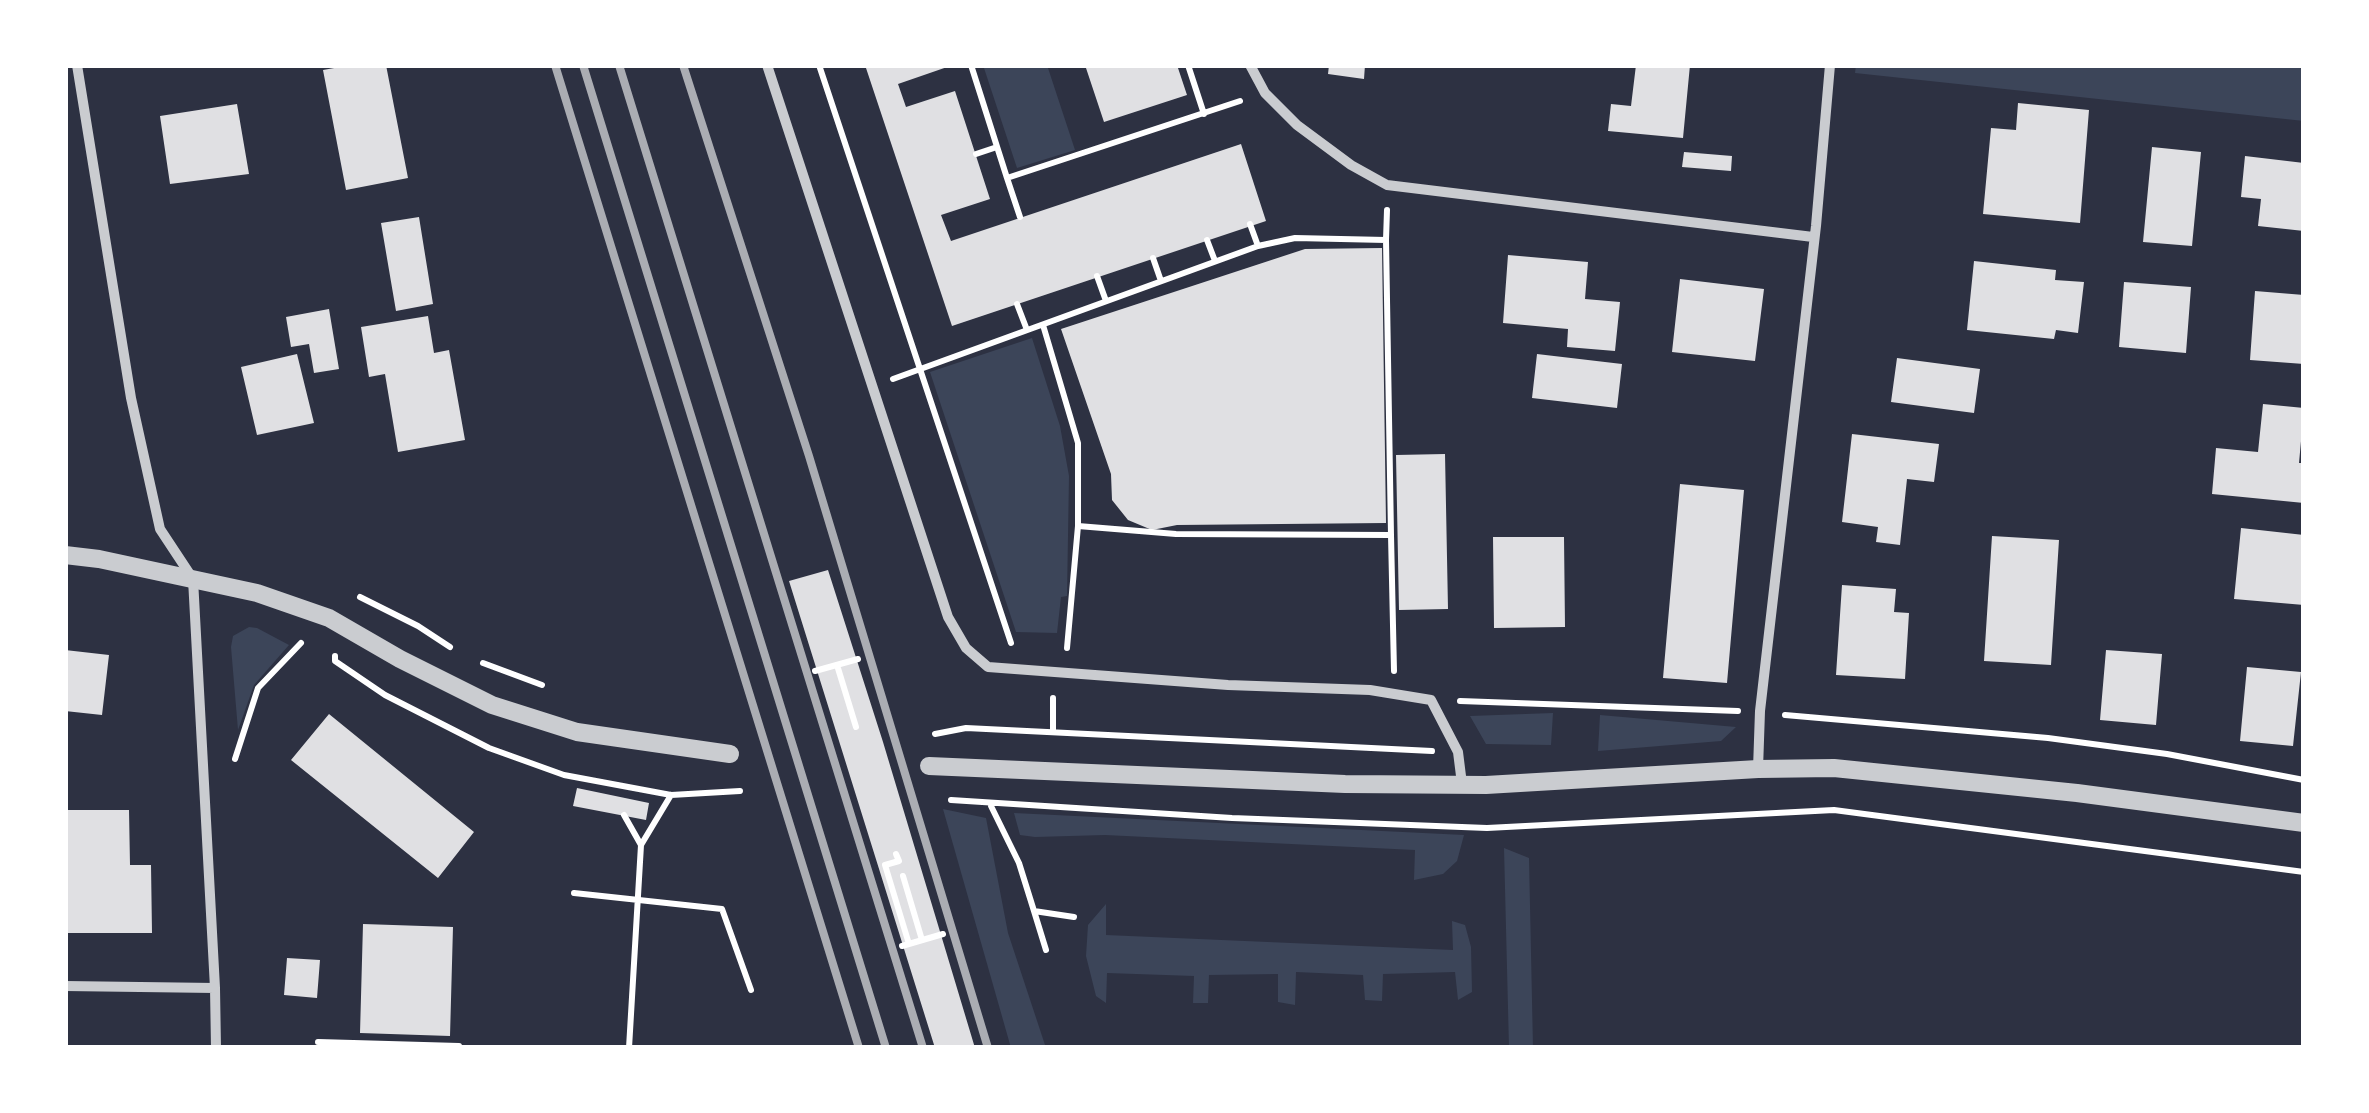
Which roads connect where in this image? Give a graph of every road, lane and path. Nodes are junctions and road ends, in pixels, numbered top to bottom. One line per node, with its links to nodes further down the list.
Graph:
1 (77, 65): 33 (street)
2 (768, 65): 29 (street)
3 (819, 65): 28 (path)
4 (971, 65): 10 (path)
5 (1188, 65): 9 (path)
6 (1250, 65): 8 (street)
7 (1830, 65): 16 (street)
8 (1265, 93): 9 (path); 13 (street)
9 (1204, 114): 12 (path)
10 (997, 147): 11 (path); 12 (path)
11 (976, 154)
12 (1007, 178): 14 (path)
13 (1388, 184): 16 (street); 18 (path)
14 (1020, 217)
15 (1250, 224): 19 (path)
16 (1813, 237): 47 (street)
17 (1207, 240): 21 (path)
18 (1386, 240): 19 (path); 31 (path)
19 (1258, 246): 21 (path)
20 (1153, 258): 23 (path)
21 (1215, 261): 23 (path)
22 (1097, 276): 24 (path)
23 (1161, 281): 24 (path)
24 (1106, 301): 26 (path)
25 (1017, 304): 27 (path)
26 (1043, 325): 27 (path); 30 (path)
27 (1027, 330): 28 (path)
28 (918, 370): 29 (path); 41 (path)
29 (873, 386): 41 (street)
30 (1078, 526): 31 (path); 43 (path)
31 (1391, 535): 45 (path)
32 (65, 555): 33 (street)
33 (192, 578): 52 (street); 76 (street)
34 (355, 594): 36 (path)
35 (301, 643): 53 (path)
36 (458, 652)
37 (474, 659): 44 (path)
38 (858, 659): 40 (path)
39 (336, 661): 59 (path)
40 (837, 665): 42 (path); 48 (path)
41 (1020, 670): 43 (street)
42 (815, 671)
43 (1059, 673): 45 (street); 49 (path)
44 (552, 689)
45 (1395, 695): 46 (street)
46 (1431, 700): 47 (path); 51 (street)
47 (1760, 711): 55 (street); 56 (path)
48 (856, 727)
49 (1054, 732): 50 (path); 51 (path)
50 (919, 737)
51 (1458, 752): 57 (street)
52 (730, 754)
53 (235, 758)
54 (929, 766): 57 (street)
55 (1758, 769): 57 (street); 63 (street)
56 (2304, 780)
57 (1462, 784)
58 (740, 791): 59 (path)
59 (672, 794): 64 (path)
60 (939, 799): 61 (path)
61 (990, 805): 66 (path); 70 (path)
62 (624, 815): 64 (path)
63 (2304, 823)
64 (641, 845): 69 (path)
65 (896, 854): 73 (path)
66 (2304, 872)
67 (903, 876): 73 (path)
68 (574, 893): 69 (path)
69 (638, 900): 77 (path); 81 (path)
70 (1034, 910): 71 (path); 74 (path)
71 (1074, 917)
72 (943, 934): 73 (path)
73 (922, 940)
74 (1046, 950)
75 (65, 986): 76 (street)
76 (216, 988): 80 (street)
77 (750, 990)
78 (318, 1042): 79 (path)
79 (459, 1046)
80 (216, 1048)
81 (630, 1048)

